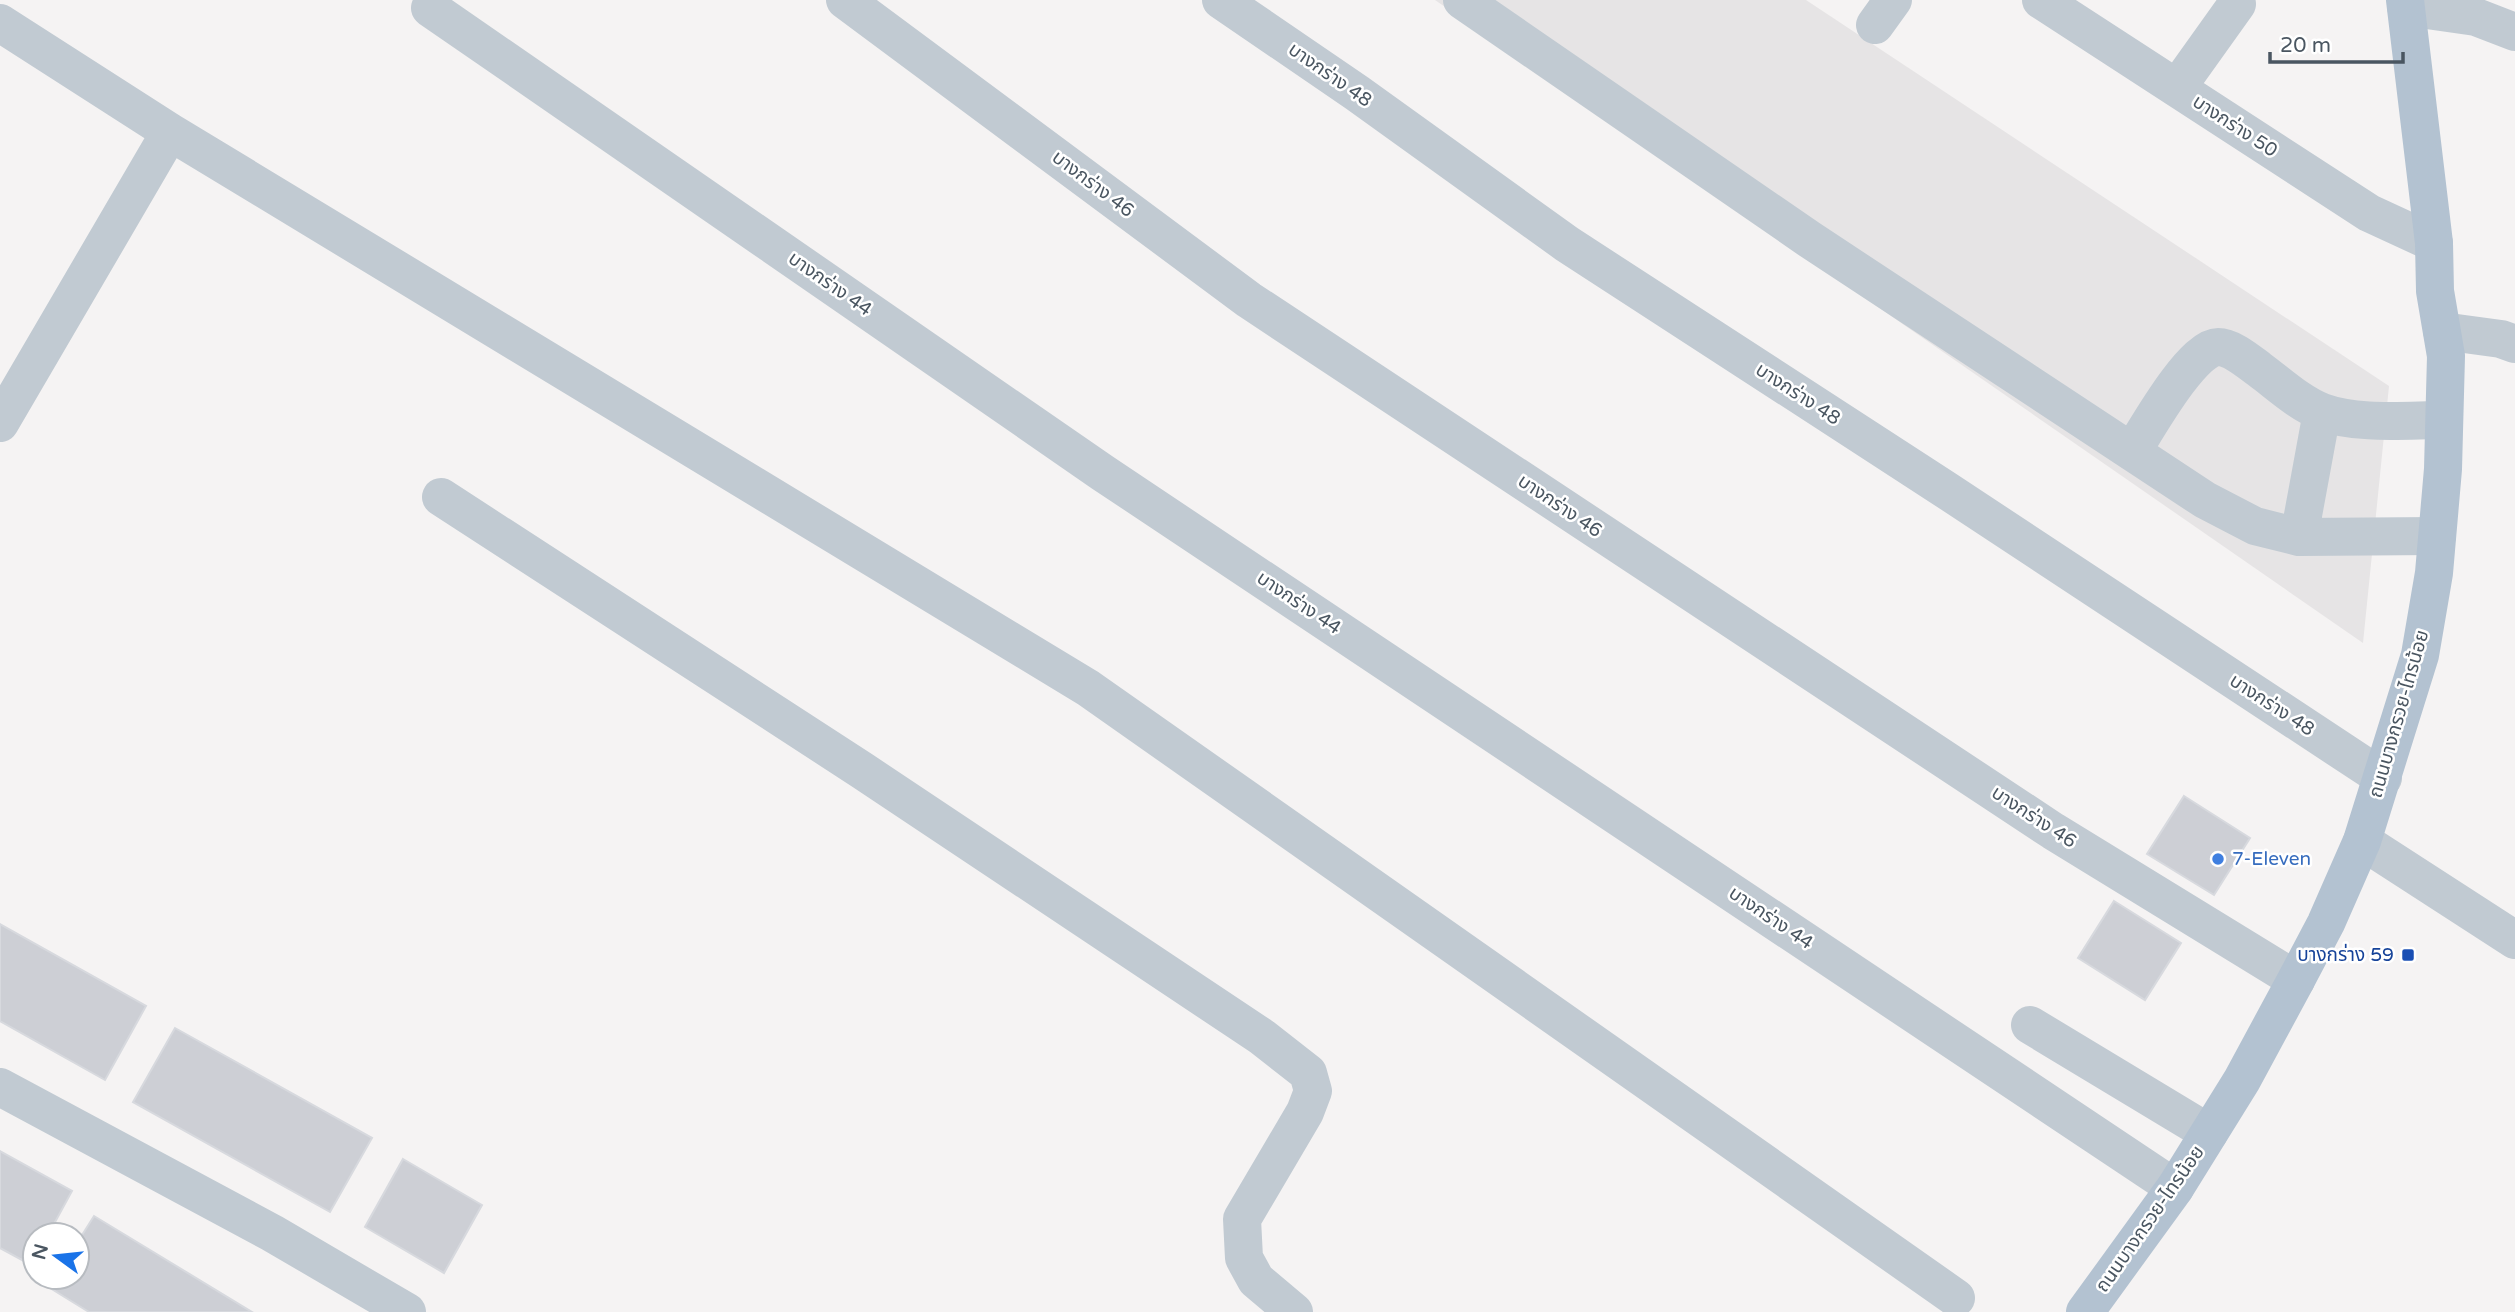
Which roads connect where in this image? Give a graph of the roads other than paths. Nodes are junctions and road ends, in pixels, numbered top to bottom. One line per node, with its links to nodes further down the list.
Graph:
1 (845, 0): 25 (street, บางกร่าง 46)
2 (1221, 0): 22 (street, บางกร่าง 48)
3 (1462, 0): 18 (street)
4 (2041, 0): 10 (street, บางกร่าง 50)
5 (2405, 3): 9 (street); 12 (main road, ถนนบางกรวย-ไทรน้อย)
6 (2237, 4): 10 (street)
7 (430, 8): 29 (street, บางกร่าง 44)
8 (0, 23): 11 (street)
9 (2515, 32)
10 (2176, 88): 12 (street, บางกร่าง 50)
11 (170, 132): 17 (street); 30 (street)
12 (2434, 243): 13 (main road, ถนนบางกรวย-ไทรน้อย)
13 (2442, 331): 14 (street); 16 (main road, ถนนบางกรวย-ไทรน้อย)
14 (2515, 344)
15 (2322, 412): 16 (street); 18 (street); 21 (street)
16 (2444, 420): 20 (main road, ถนนบางกรวย-ไทรน้อย)
17 (0, 423)
18 (2132, 452): 21 (street)
19 (441, 496): 32 (street)
20 (2437, 536): 21 (street); 22 (main road, ถนนบางกรวย-ไทรน้อย)
21 (2299, 537)
22 (2383, 778): 23 (main road, ถนนบางกรวย-ไทรน้อย)
23 (2362, 841): 24 (street); 25 (main road, ถนนบางกรวย-ไทรน้อย)
24 (2515, 940)
25 (2296, 980): 28 (main road, ถนนบางกรวย-ไทรน้อย)
26 (2030, 1025): 28 (street)
27 (0, 1087): 31 (street)
28 (2209, 1133): 29 (main road, ถนนบางกรวย-ไทรน้อย)
29 (2175, 1188): 33 (main road, ถนนบางกรวย-ไทรน้อย)
30 (1956, 1298)
31 (407, 1312)
32 (1294, 1312)
33 (2085, 1312)

